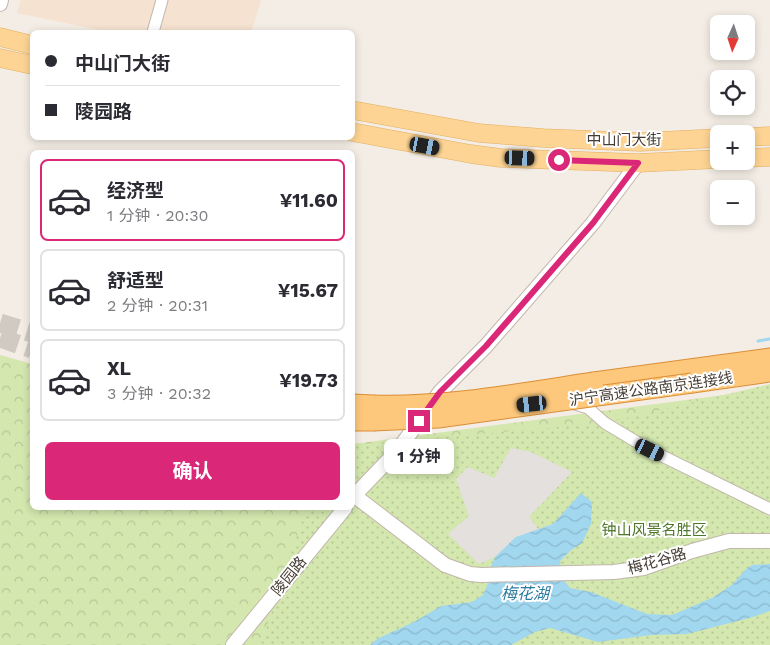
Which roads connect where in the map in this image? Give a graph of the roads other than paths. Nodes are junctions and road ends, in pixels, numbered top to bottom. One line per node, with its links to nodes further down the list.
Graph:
1 (1, 0): 3 (street)
2 (162, 0): 4 (street)
3 (0, 4)
4 (153, 30)
5 (0, 37): 6 (main road)
6 (30, 44)
7 (0, 58): 8 (main road)
8 (30, 64)
9 (355, 111): 13 (main road, 中山门大街)
10 (355, 133): 17 (main road, 中山门大街)
11 (770, 136): 12 (main road)
12 (755, 137)
13 (710, 138)
14 (770, 157): 15 (main road)
15 (755, 158)
16 (710, 159): 17 (main road, 中山门大街)
17 (638, 163): 20 (street)
18 (770, 358): 22 (highway, 沪宁高速公路南京连接线, bridge)
19 (770, 372): 22 (highway, 沪宁高速公路南京连接线, bridge)
20 (440, 392): 24 (street); 26 (street)
21 (355, 405): 22 (highway, 沪宁高速公路南京连接线)
22 (373, 413): 23 (highway, 沪宁高速公路南京连接线)
23 (355, 420)
24 (355, 496)
25 (355, 498): 28 (street, 梅花谷路)
26 (770, 509)
27 (343, 510): 29 (street, 陵园路)
28 (770, 541)
29 (232, 645)

